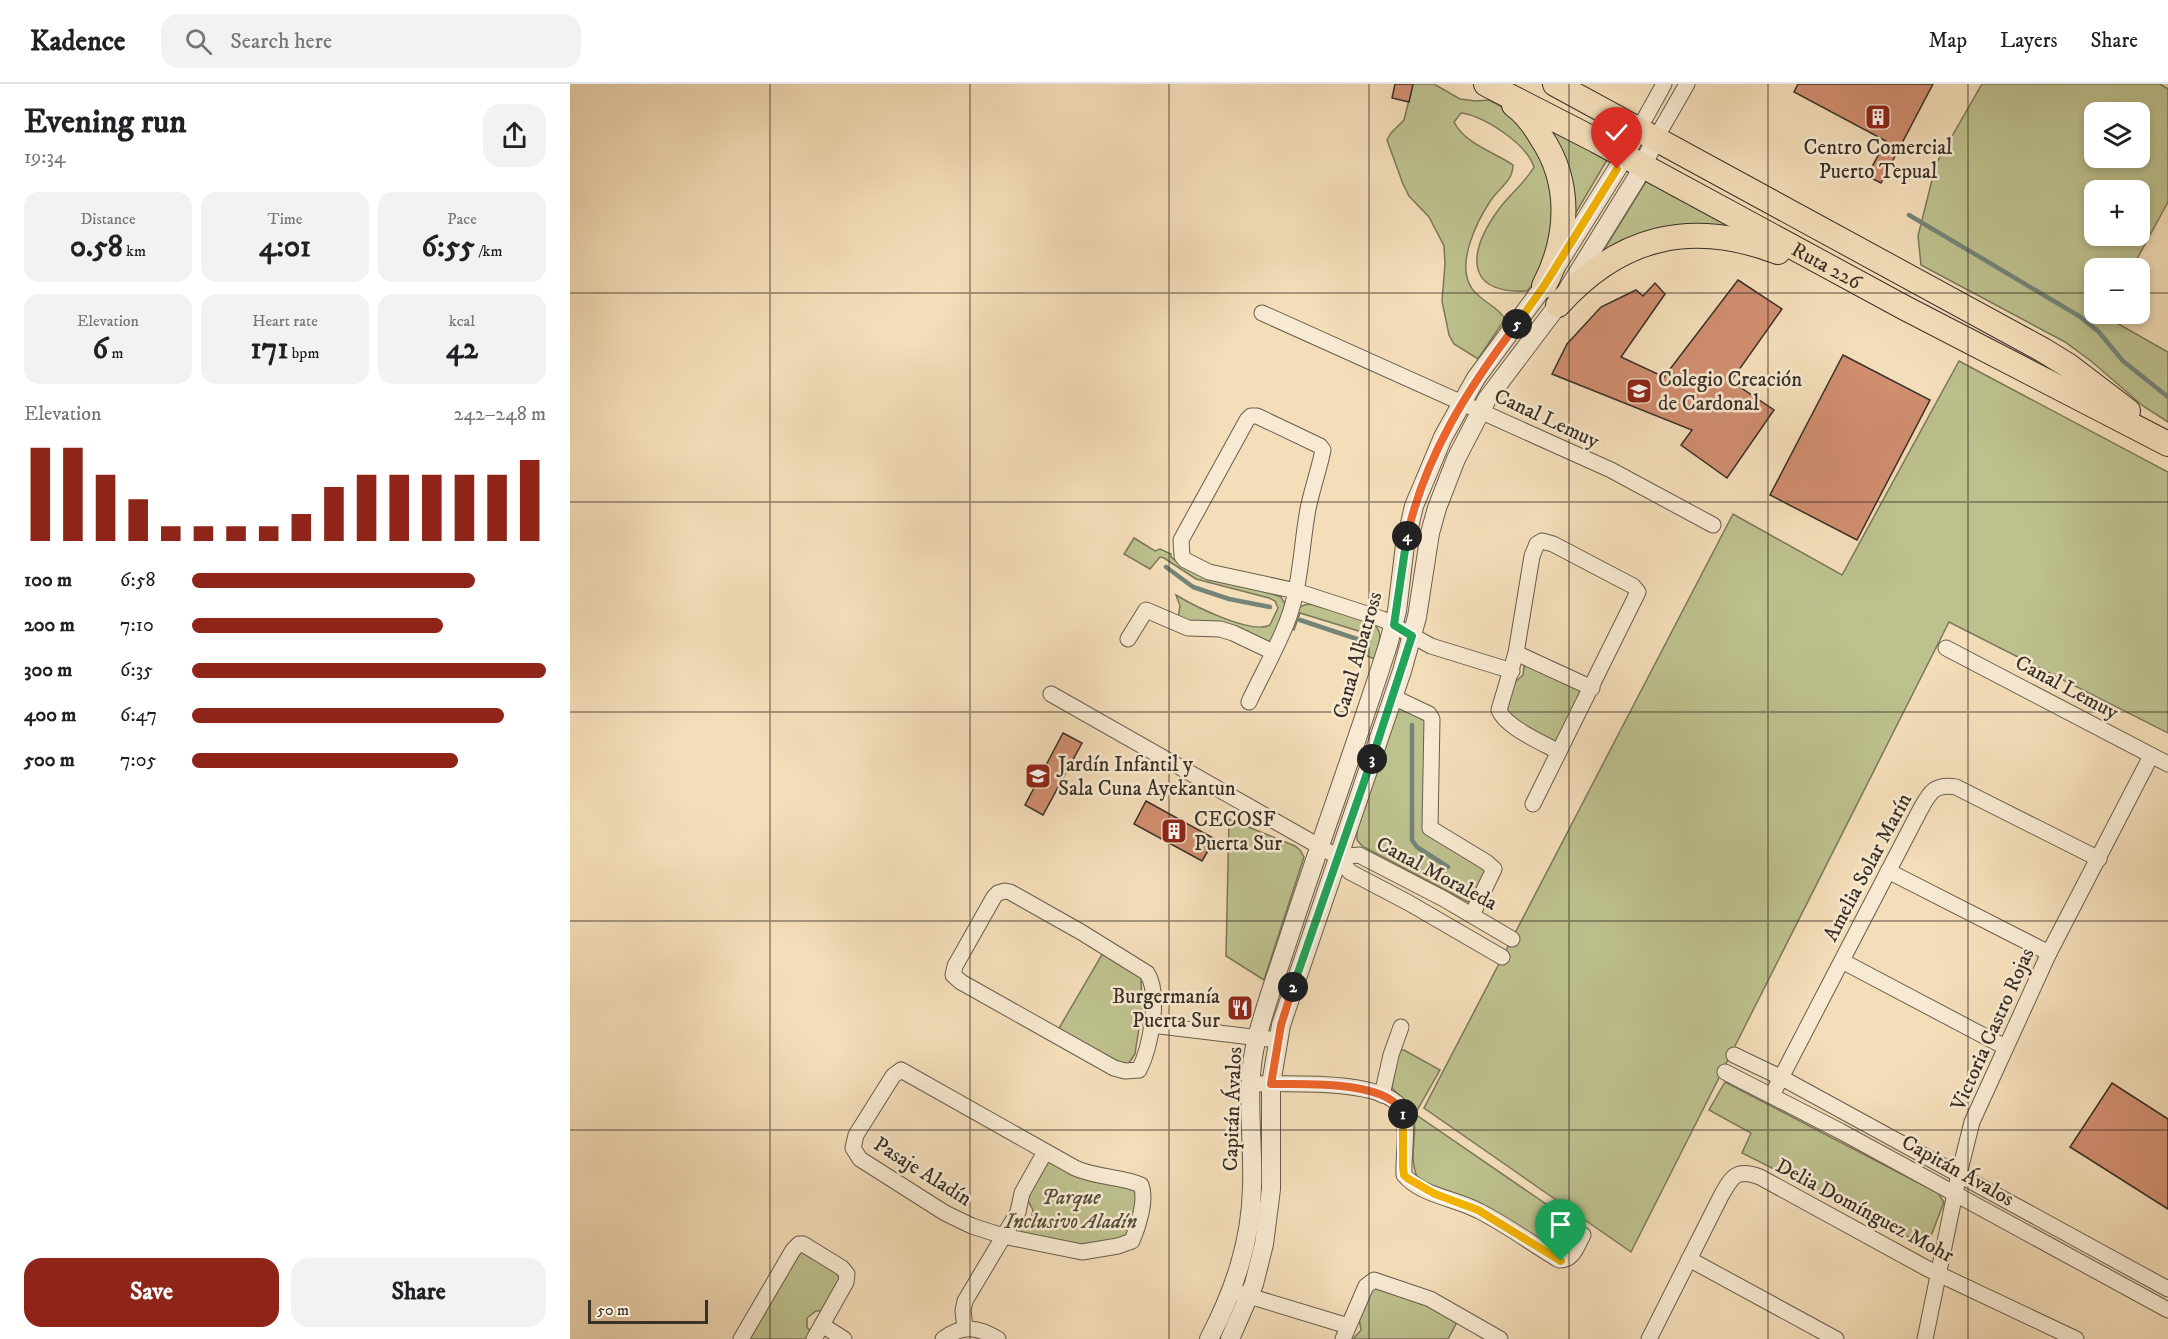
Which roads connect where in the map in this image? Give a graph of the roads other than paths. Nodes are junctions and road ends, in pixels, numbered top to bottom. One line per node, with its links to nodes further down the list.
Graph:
1 (1555, 84): 5 (main road, Ruta 226)
2 (1664, 84): 5 (street)
3 (1687, 84): 5 (street)
4 (1487, 85): 6 (main road, Ruta 226); 8 (main road)
5 (1648, 134): 6 (street); 12 (main road, Ruta 226)
6 (1630, 167): 7 (main road, Ruta 226); 8 (street, Canal Albatross)
7 (1841, 274): 8 (main road); 12 (main road, Ruta 226)
8 (1551, 296): 10 (street, Canal Albatross); 11 (street, Canal Albatross)
9 (1262, 313): 10 (street, Canal Lemuy)
10 (1461, 402): 11 (street, Canal Lemuy); 15 (street, Canal Albatross)
11 (1481, 411): 13 (street, Canal Lemuy); 16 (street, Canal Albatross)
12 (2168, 443)
13 (1713, 525)
14 (1296, 591): 14 (street); 15 (street); 19 (street)
15 (1394, 625): 16 (street); 30 (street, Canal Albatross)
16 (1412, 636): 21 (street); 24 (street, Canal Albatross)
17 (1128, 639): 19 (street)
18 (1946, 648): 27 (street, Canal Lemuy)
19 (1273, 652): 25 (street)
20 (1516, 654): 21 (street); 22 (street); 22 (street)
21 (1512, 671): 26 (street)
22 (1592, 687): 26 (street)
23 (1051, 694): 30 (street, Canal Moraleda)
24 (1393, 697): 31 (street, Canal Albatross); 34 (street)
25 (1249, 702)
26 (1559, 752): 29 (street)
27 (2151, 756): 28 (street, Canal Lemuy); 32 (street, Victoria Castro Rojas)
28 (2168, 764)
29 (1533, 804)
30 (1319, 846): 31 (street, Canal Moraleda); 41 (street, Capitán Ávalos)
31 (1338, 857): 34 (street, Canal Moraleda); 37 (street, Canal Moraleda); 42 (street, Capitán Ávalos)
32 (2099, 859): 33 (street, Amelia Solar Marín); 36 (street, Victoria Castro Rojas)
33 (1888, 871): 36 (street); 38 (street, Amelia Solar Marín)
34 (1472, 915): 35 (street, Canal Moraleda)
35 (1512, 939)
36 (2049, 953): 43 (street, Victoria Castro Rojas)
37 (1502, 957)
38 (1842, 961): 43 (street); 46 (street, Amelia Solar Marín)
39 (1151, 1025): 39 (street); 41 (street)
40 (1401, 1027): 49 (street)
41 (1257, 1037): 42 (street); 47 (street, Capitán Ávalos)
42 (1277, 1040): 48 (street, Capitán Ávalos)
43 (2005, 1047): 52 (street, Victoria Castro Rojas)
44 (1734, 1055): 46 (street, Capitán Ávalos)
45 (1725, 1072): 50 (street, Capitán Ávalos)
46 (1782, 1078): 50 (street, Amelia Solar Marín); 52 (street, Capitán Ávalos)
47 (1251, 1084): 48 (street); 59 (street, Capitán Ávalos)
48 (1271, 1084): 49 (street); 60 (street, Capitán Ávalos)
49 (1382, 1095): 54 (street)
50 (1772, 1095): 53 (street, Capitán Ávalos)
51 (1045, 1152): 55 (street); 55 (street, Pasaje Aladín); 55 (street, Pasaje Aladín)
52 (1959, 1174): 53 (street, Victoria Castro Rojas); 58 (street, Capitán Ávalos)
53 (1955, 1193): 57 (street, Victoria Castro Rojas); 61 (street, Capitán Ávalos)
54 (1582, 1235)
55 (1003, 1236): 63 (street)
56 (1689, 1259): 57 (street, Delia Domínguez Mohr); 73 (street, Delia Domínguez Mohr); 74 (street)
57 (1939, 1274): 75 (street, Victoria Castro Rojas); 76 (street, Delia Domínguez Mohr)
58 (2168, 1289)
59 (1231, 1291): 60 (street); 70 (street, Capitán Ávalos)
60 (1250, 1297): 64 (street); 71 (street, Capitán Ávalos)
61 (2168, 1310)
62 (822, 1325): 65 (street); 66 (street); 67 (street)
63 (965, 1328): 68 (street); 69 (street)
64 (1346, 1333): 72 (street)
65 (741, 1339)
66 (814, 1339)
67 (844, 1339)
68 (943, 1339)
69 (998, 1339)
70 (1209, 1339)
71 (1230, 1339)
72 (1500, 1339)
73 (1649, 1339)
74 (1836, 1339)
75 (1925, 1339)
76 (2076, 1339)

